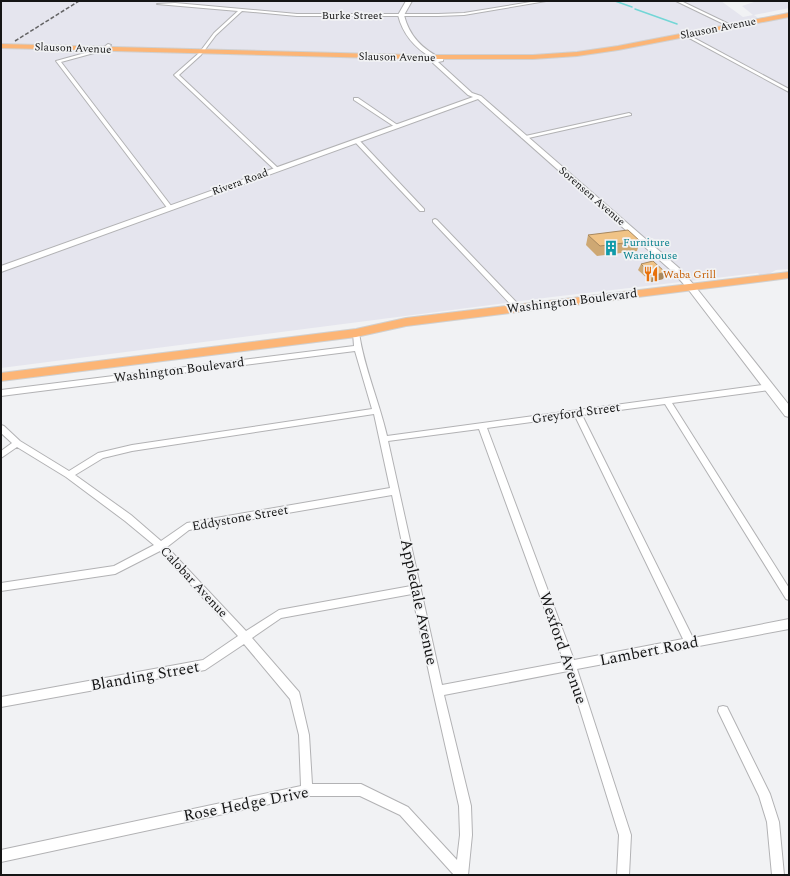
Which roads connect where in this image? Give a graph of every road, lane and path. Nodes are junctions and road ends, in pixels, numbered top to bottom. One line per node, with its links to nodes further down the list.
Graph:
1 (408, 1): 7 (street)
2 (544, 1): 7 (street, Burke Street)
3 (678, 1): 9 (street)
4 (159, 4): 5 (street, Burke Street)
5 (241, 10): 7 (street, Burke Street); 14 (street)
6 (789, 10): 9 (main road, Slauson Avenue)
7 (401, 15): 15 (street, Sorensen Avenue)
8 (789, 15): 9 (main road, Slauson Avenue)
9 (728, 24): 10 (main road, Slauson Avenue)
10 (683, 33): 16 (main road, Slauson Avenue); 18 (main road, Slauson Avenue); 19 (street)
11 (1, 42): 13 (main road, Slauson Avenue)
12 (1, 46): 13 (main road, Slauson Avenue)
13 (106, 47): 14 (main road, Slauson Avenue); 27 (street)
14 (204, 50): 15 (main road, Slauson Avenue); 17 (main road, Slauson Avenue); 26 (street)
15 (428, 53): 16 (main road, Slauson Avenue); 17 (main road); 18 (street, Sorensen Avenue)
16 (494, 53): 18 (main road)
17 (377, 56): 18 (main road, Slauson Avenue)
18 (435, 57): 20 (street, Sorensen Avenue); 20 (street, Sorensen Avenue)
19 (789, 91)
20 (479, 98): 23 (street, Rivera Road); 24 (street, Sorensen Avenue)
21 (356, 99): 23 (street)
22 (629, 114): 24 (street)
23 (397, 126): 25 (street, Rivera Road)
24 (524, 137): 33 (street, Sorensen Avenue)
25 (357, 141): 26 (street, Rivera Road); 28 (street)
26 (276, 169): 27 (street, Rivera Road)
27 (170, 208): 30 (street, Rivera Road)
28 (422, 210)
29 (435, 221): 34 (street)
30 (1, 269)
31 (789, 275): 33 (main road, Washington Boulevard)
32 (789, 282): 33 (main road, Washington Boulevard)
33 (694, 290): 34 (main road, Washington Boulevard); 35 (main road, Washington Boulevard); 38 (street, Sorensen Avenue)
34 (518, 308): 35 (main road, Washington Boulevard)
35 (356, 332): 36 (street, Appledale Avenue); 37 (main road, Washington Boulevard)
36 (358, 348): 39 (street, Washington Boulevard); 41 (street, Appledale Avenue)
37 (1, 377)
38 (769, 388): 40 (street, Greyford Street); 43 (street, Sorensen Avenue)
39 (1, 393)
40 (667, 401): 42 (street, Greyford Street); 54 (street)
41 (377, 411): 46 (street, Appledale Avenue); 49 (street)
42 (577, 413): 44 (street, Greyford Street); 57 (street)
43 (789, 413)
44 (482, 426): 46 (street, Greyford Street); 58 (street, Wexford Avenue)
45 (1, 428): 47 (street, Calobar Avenue)
46 (383, 439): 50 (street, Appledale Avenue)
47 (17, 442): 48 (street); 49 (street, Calobar Avenue)
48 (1, 455)
49 (69, 475): 51 (street, Calobar Avenue)
50 (395, 492): 51 (street, Eddystone Street); 53 (street, Appledale Avenue)
51 (161, 546): 52 (street, Eddystone Street); 56 (street, Calobar Avenue)
52 (1, 587)
53 (416, 589): 56 (street, Blanding Street); 59 (street, Appledale Avenue)
54 (789, 596)
55 (789, 624): 57 (street, Lambert Road)
56 (246, 638): 60 (street, Blanding Street); 62 (street, Calobar Avenue)
57 (690, 643): 58 (street, Lambert Road)
58 (571, 666): 59 (street, Lambert Road); 65 (street, Wexford Avenue)
59 (438, 691): 64 (street, Appledale Avenue)
60 (1, 702)
61 (723, 711): 66 (street)
62 (307, 790): 63 (street, Rose Hedge Drive); 64 (street, Rose Hedge Drive)
63 (1, 856)
64 (461, 875)
65 (622, 875)
66 (778, 875)

